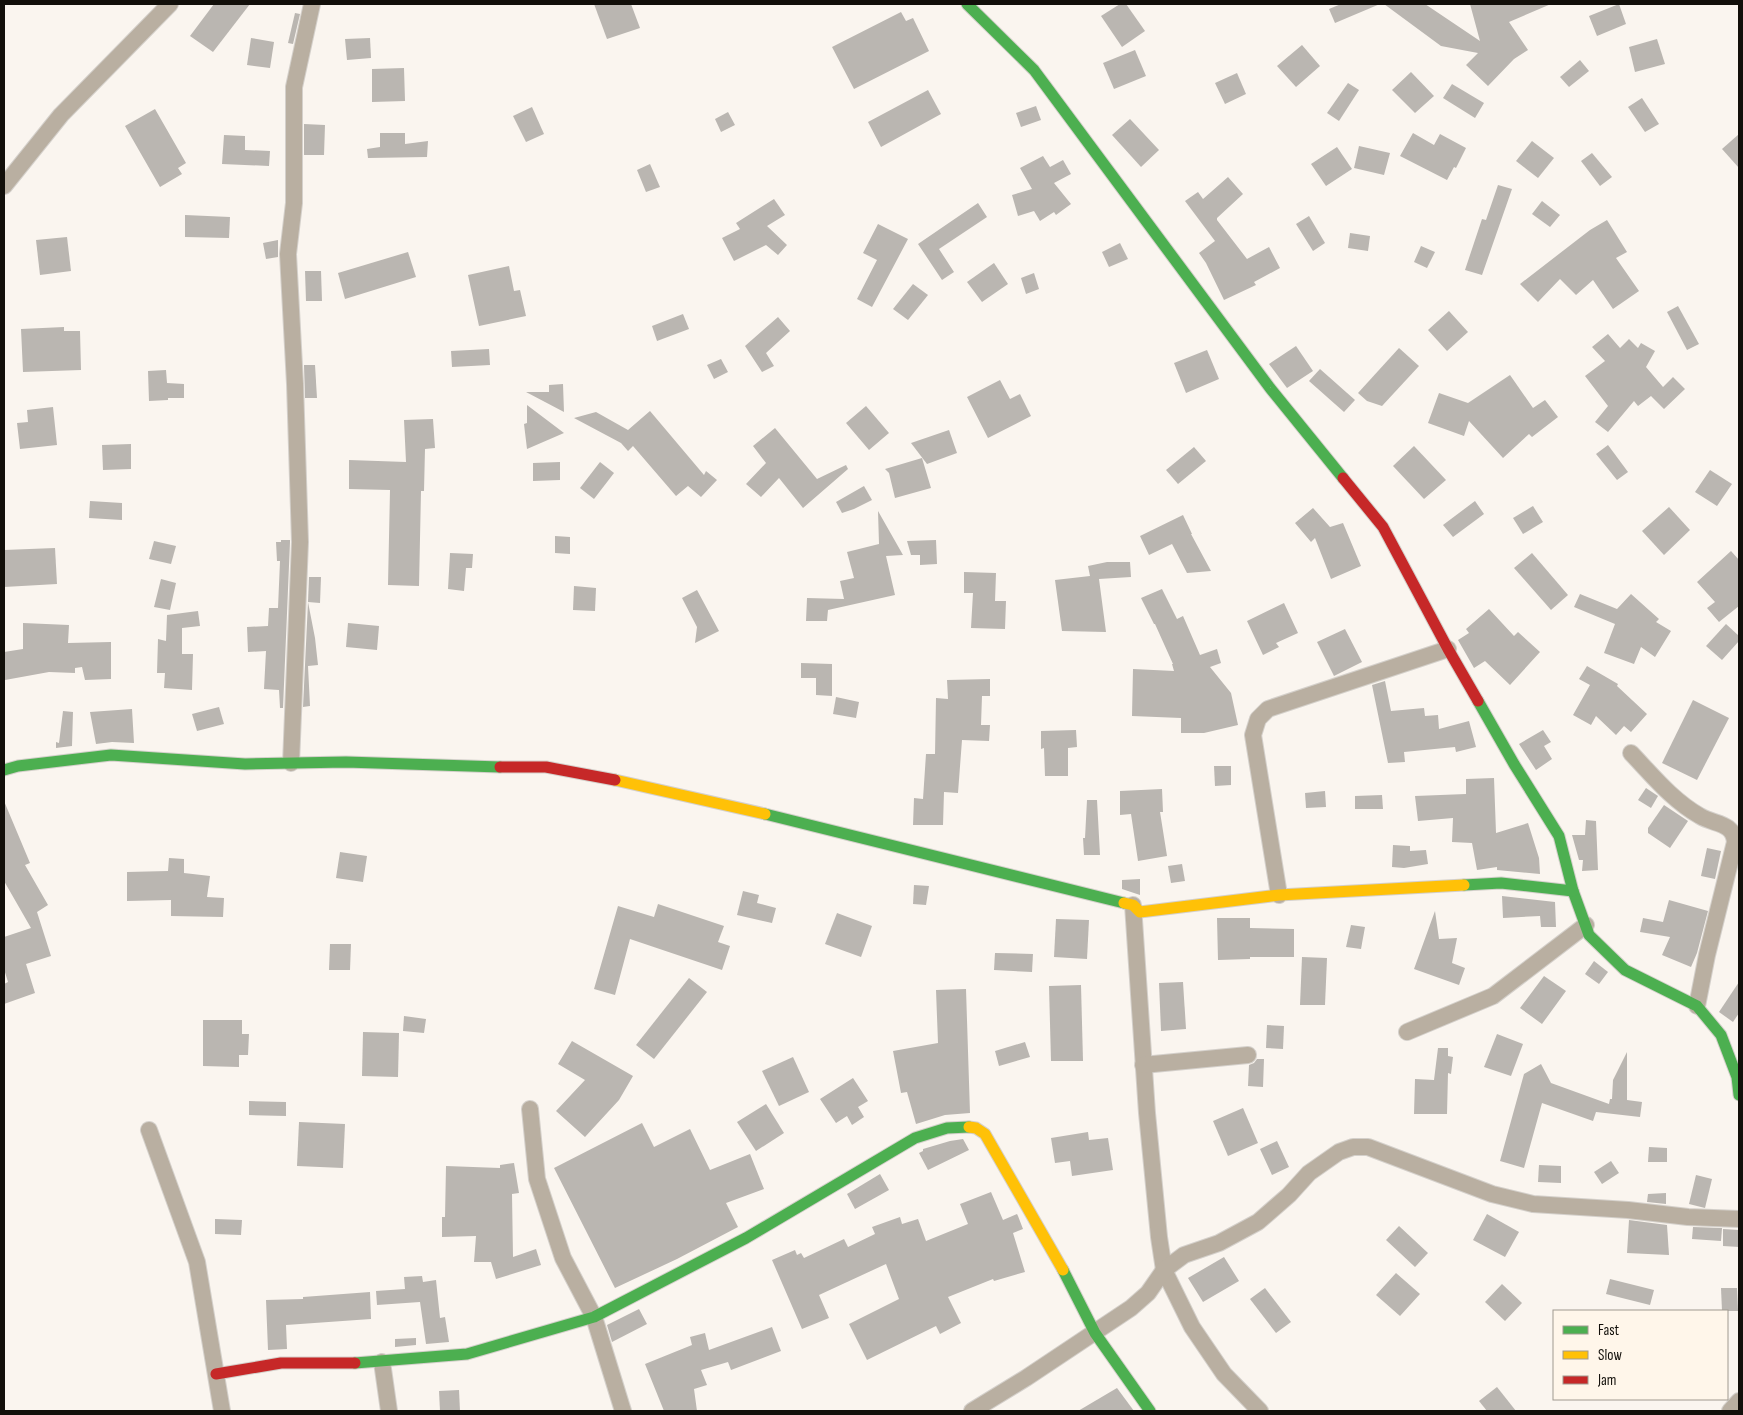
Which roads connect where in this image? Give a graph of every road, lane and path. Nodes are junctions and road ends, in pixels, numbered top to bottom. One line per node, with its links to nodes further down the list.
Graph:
1 (170, 4): 4 (street)
2 (312, 4): 7 (street)
3 (967, 4): 5 (street)
4 (4, 186)
5 (1448, 649): 9 (street); 10 (street)
6 (1630, 753): 13 (street)
7 (291, 763): 8 (street); 11 (street)
8 (4, 770)
9 (1573, 891): 10 (street); 12 (street)
10 (1279, 895): 11 (street)
11 (1133, 905): 16 (street)
12 (1586, 925): 13 (street); 14 (street)
13 (1697, 1006): 17 (street)
14 (1407, 1032)
15 (1248, 1055): 16 (street)
16 (1143, 1065): 21 (street)
17 (1739, 1095)
18 (530, 1108): 22 (street)
19 (149, 1130): 25 (street)
20 (1739, 1218): 21 (street)
21 (1164, 1270): 23 (street); 31 (street)
22 (594, 1317): 23 (street); 24 (street); 28 (street)
23 (1095, 1333): 29 (street); 30 (street)
24 (382, 1362): 25 (street); 27 (street)
25 (216, 1374): 26 (street)
26 (222, 1411)
27 (389, 1411)
28 (623, 1411)
29 (972, 1411)
30 (1150, 1411)
31 (1260, 1411)

